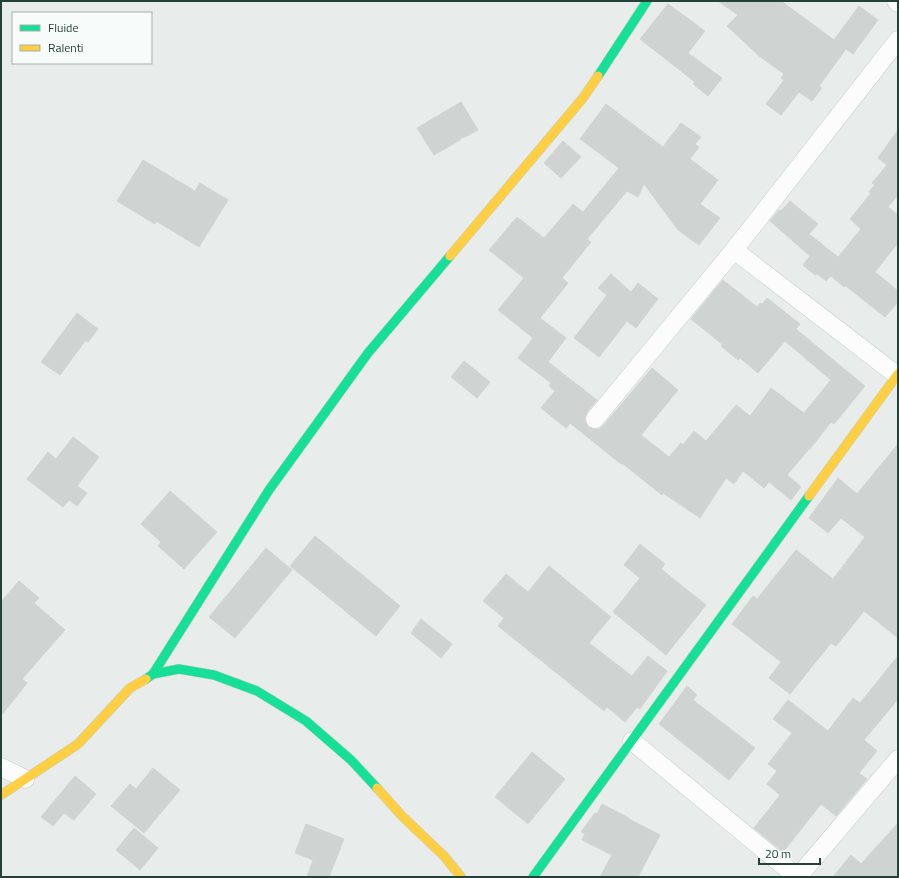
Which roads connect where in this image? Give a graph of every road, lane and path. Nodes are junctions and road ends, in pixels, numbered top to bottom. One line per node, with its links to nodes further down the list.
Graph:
1 (647, 1): 6 (street)
2 (898, 40): 3 (street)
3 (734, 250): 4 (street); 5 (street)
4 (898, 375): 7 (street)
5 (595, 419)
6 (153, 674): 10 (street); 12 (street)
7 (632, 741): 13 (street); 14 (street)
8 (898, 759): 14 (street)
9 (1, 767): 10 (street)
10 (25, 779): 11 (street)
11 (1, 795)
12 (461, 877)
13 (532, 877)
14 (797, 877)

